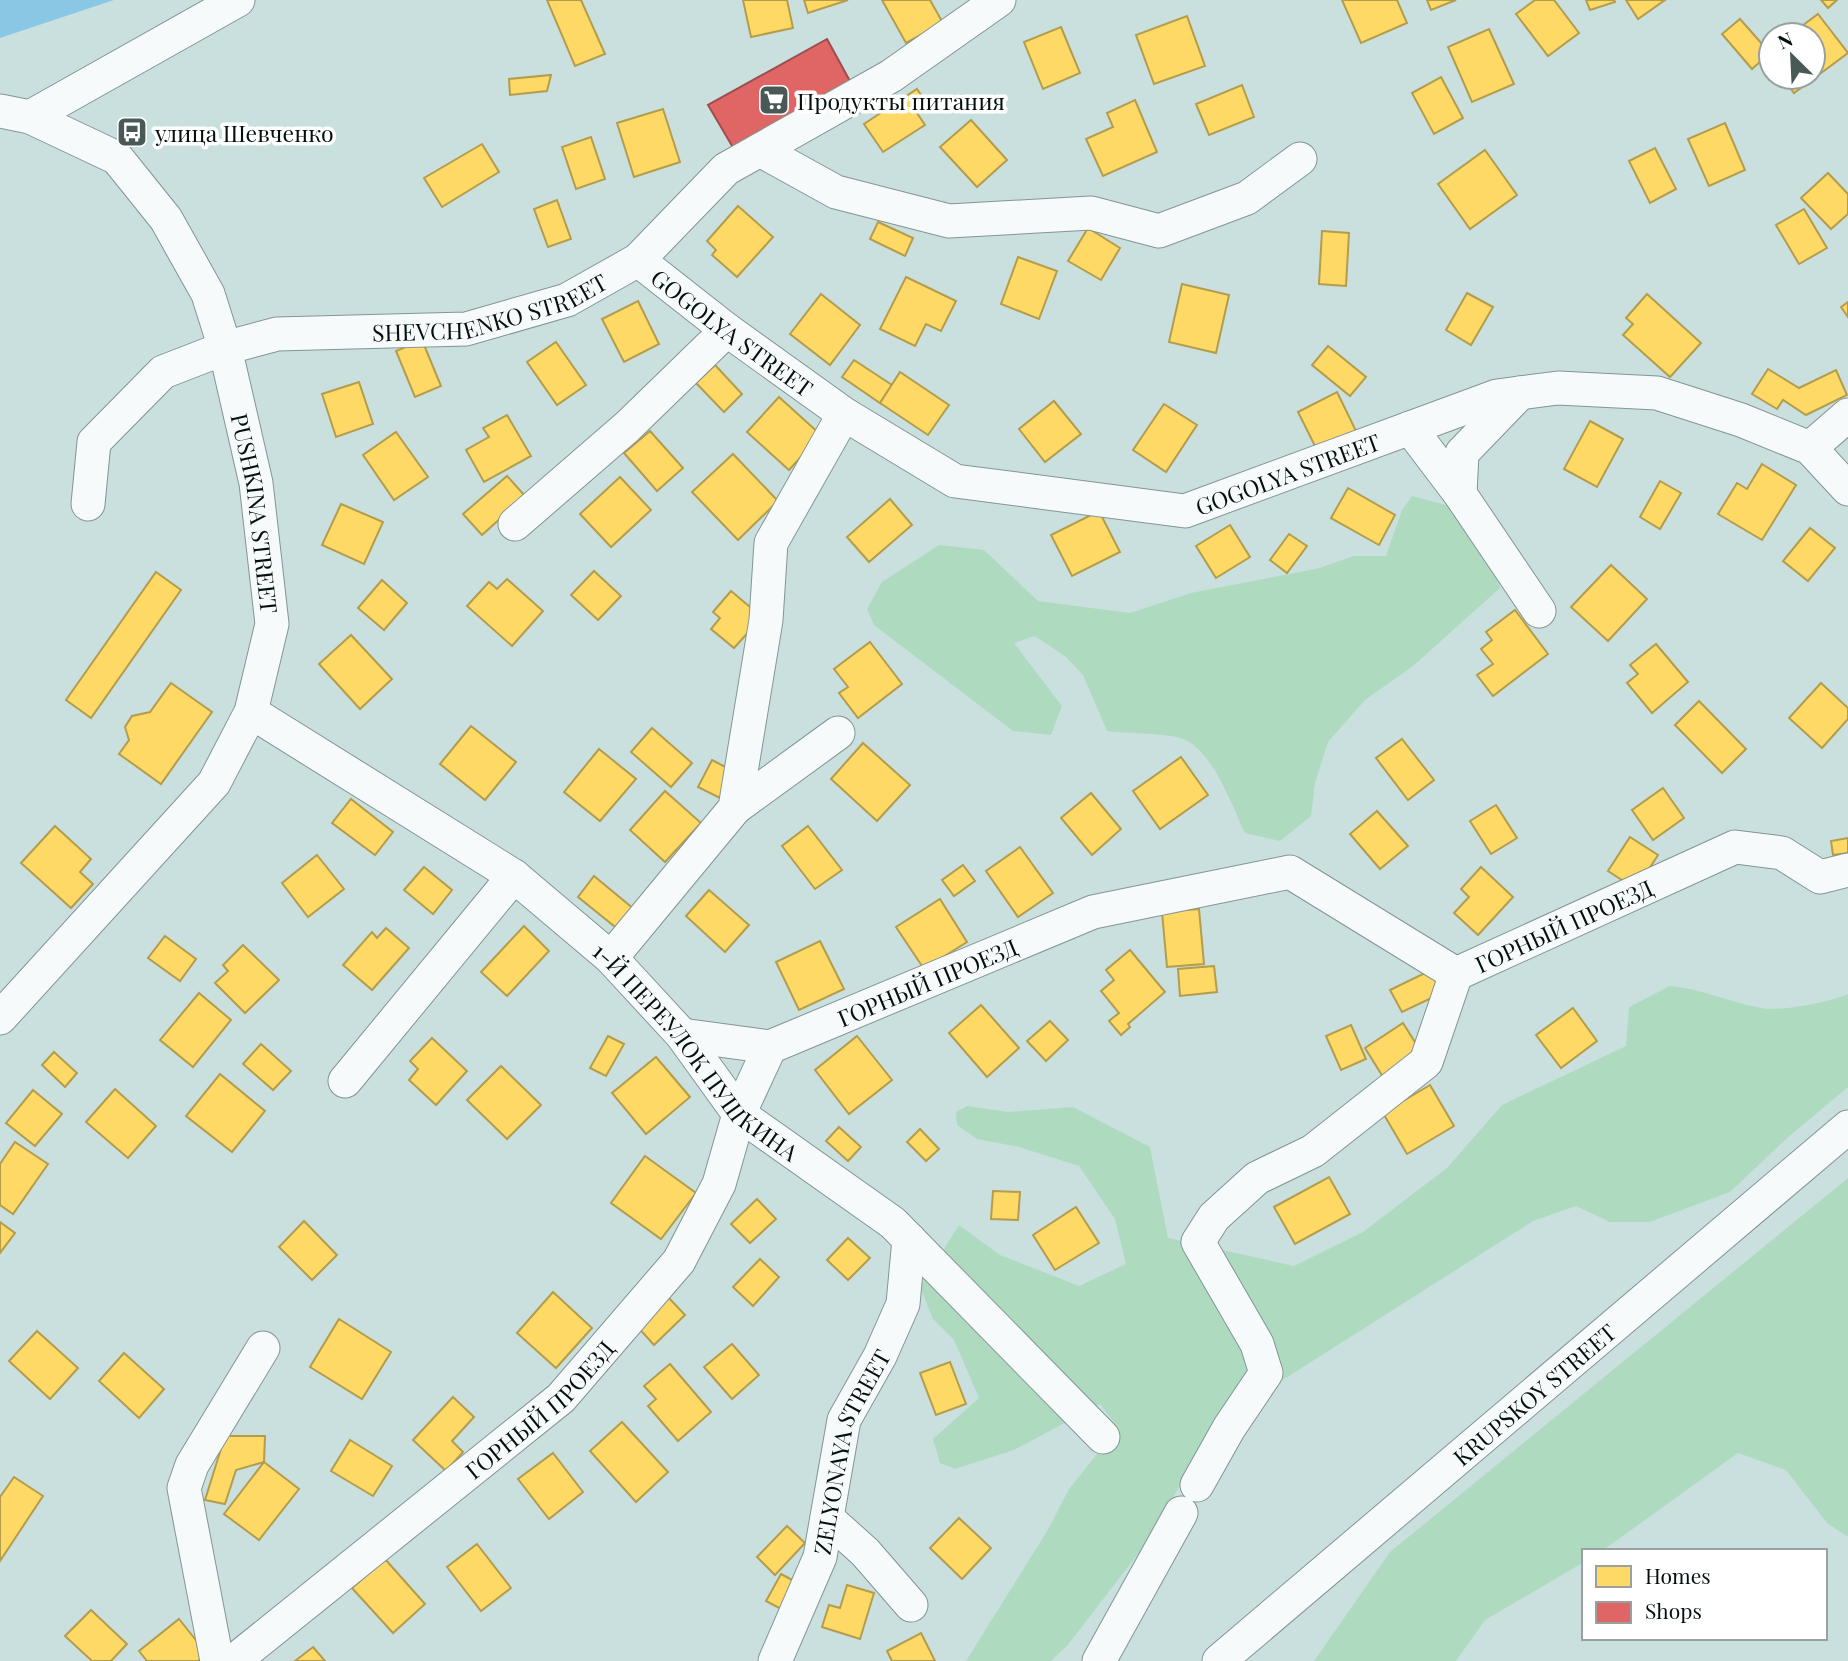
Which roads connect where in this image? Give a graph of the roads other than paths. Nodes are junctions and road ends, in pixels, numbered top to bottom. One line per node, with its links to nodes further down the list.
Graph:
1 (238, 0): 3 (street)
2 (999, 0): 4 (street, SHEVCHENKO STREET)
3 (15, 114): 8 (street, PUSHKINA STREET)
4 (760, 149): 5 (street); 6 (street, SHEVCHENKO STREET)
5 (1300, 159)
6 (638, 260): 7 (street, GOGOLYA STREET); 8 (street, SHEVCHENKO STREET)
7 (727, 330): 10 (street, GOGOLYA STREET); 17 (street)
8 (225, 348): 16 (street, SHEVCHENKO STREET); 19 (street, PUSHKINA STREET)
9 (1520, 393): 12 (street, GOGOLYA STREET); 13 (street, GOGOLYA STREET); 15 (street)
10 (844, 414): 12 (street, GOGOLYA STREET); 21 (street)
11 (1848, 415): 13 (street)
12 (1410, 428): 15 (street)
13 (1810, 448): 14 (street, GOGOLYA STREET)
14 (1848, 489)
15 (1460, 494): 18 (street)
16 (88, 504)
17 (515, 524)
18 (1539, 611)
19 (251, 712): 23 (street, 1-Й ПЕРЕУЛОК ПУШКИНА); 26 (street, PUSHKINA STREET)
20 (838, 733): 21 (street)
21 (735, 808): 24 (street)
22 (1848, 870): 25 (street, ГОРНЫЙ ПРОЕЗД)
23 (513, 876): 24 (street, 1-Й ПЕРЕУЛОК ПУШКИНА); 29 (street)
24 (611, 958): 27 (street, 1-Й ПЕРЕУЛОК ПУШКИНА)
25 (1457, 974): 28 (street, ГОРНЫЙ ПРОЕЗД); 35 (street)
26 (0, 1018)
27 (682, 1035): 28 (street); 30 (street, 1-Й ПЕРЕУЛОК ПУШКИНА)
28 (770, 1047): 30 (street, ГОРНЫЙ ПРОЕЗД)
29 (345, 1080)
30 (739, 1114): 32 (street, 1-Й ПЕРЕУЛОК ПУШКИНА); 40 (street, ГОРНЫЙ ПРОЕЗД)
31 (1848, 1127): 43 (street, KRUPSKOY STREET)
32 (909, 1239): 34 (street, 1-Й ПЕРЕУЛОК ПУШКИНА); 37 (street, ZELYONAYA STREET)
33 (263, 1348): 39 (street)
34 (1103, 1437)
35 (1197, 1485)
36 (1181, 1513): 42 (street)
37 (827, 1518): 38 (street); 41 (street, ZELYONAYA STREET)
38 (911, 1605)
39 (217, 1661)
40 (234, 1661)
41 (775, 1661)
42 (1099, 1661)
43 (1219, 1661)

